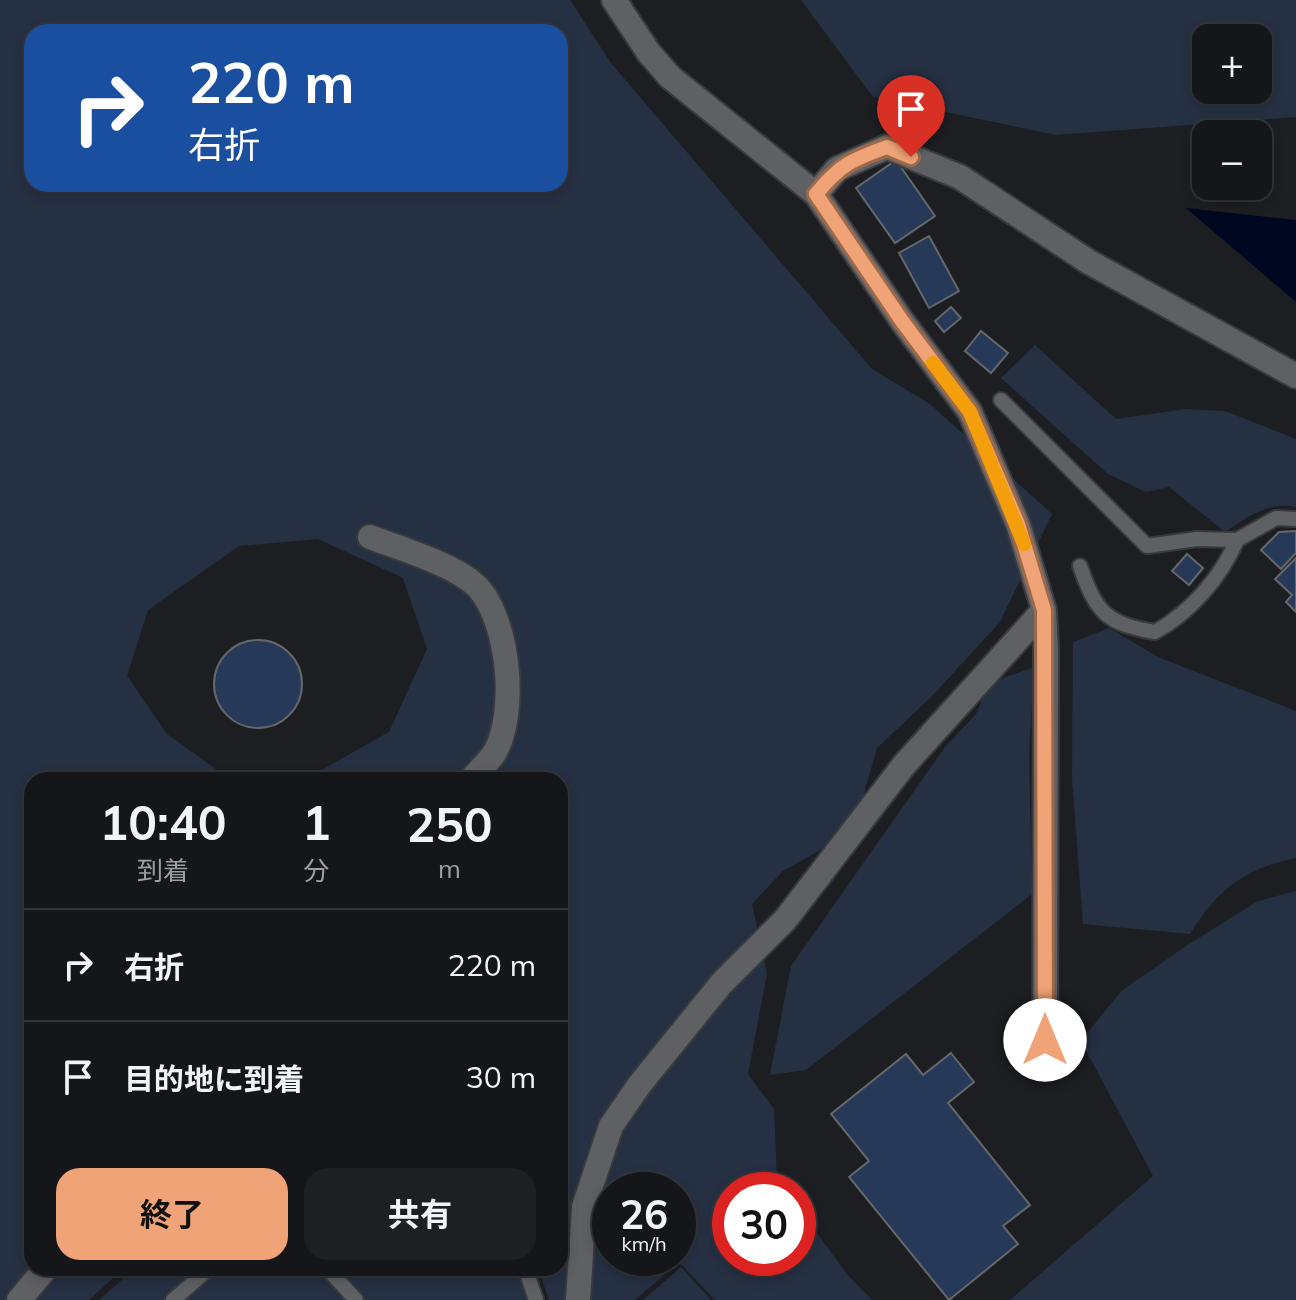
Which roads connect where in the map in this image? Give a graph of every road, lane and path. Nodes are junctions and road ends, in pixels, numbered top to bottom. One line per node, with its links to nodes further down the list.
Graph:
1 (614, 0): 2 (street)
2 (816, 194): 3 (street); 9 (street)
3 (1296, 376)
4 (1001, 400): 7 (lane)
5 (1296, 519): 7 (lane)
6 (370, 537): 10 (street)
7 (1237, 540): 8 (lane)
8 (1080, 566)
9 (1044, 610): 11 (street); 20 (street)
10 (478, 772)
11 (1038, 1055)
12 (39, 1276): 16 (street)
13 (201, 1276): 17 (lane)
14 (334, 1276): 18 (lane)
15 (528, 1276): 19 (lane)
16 (19, 1300)
17 (173, 1300)
18 (356, 1300)
19 (536, 1300)
20 (578, 1300)

